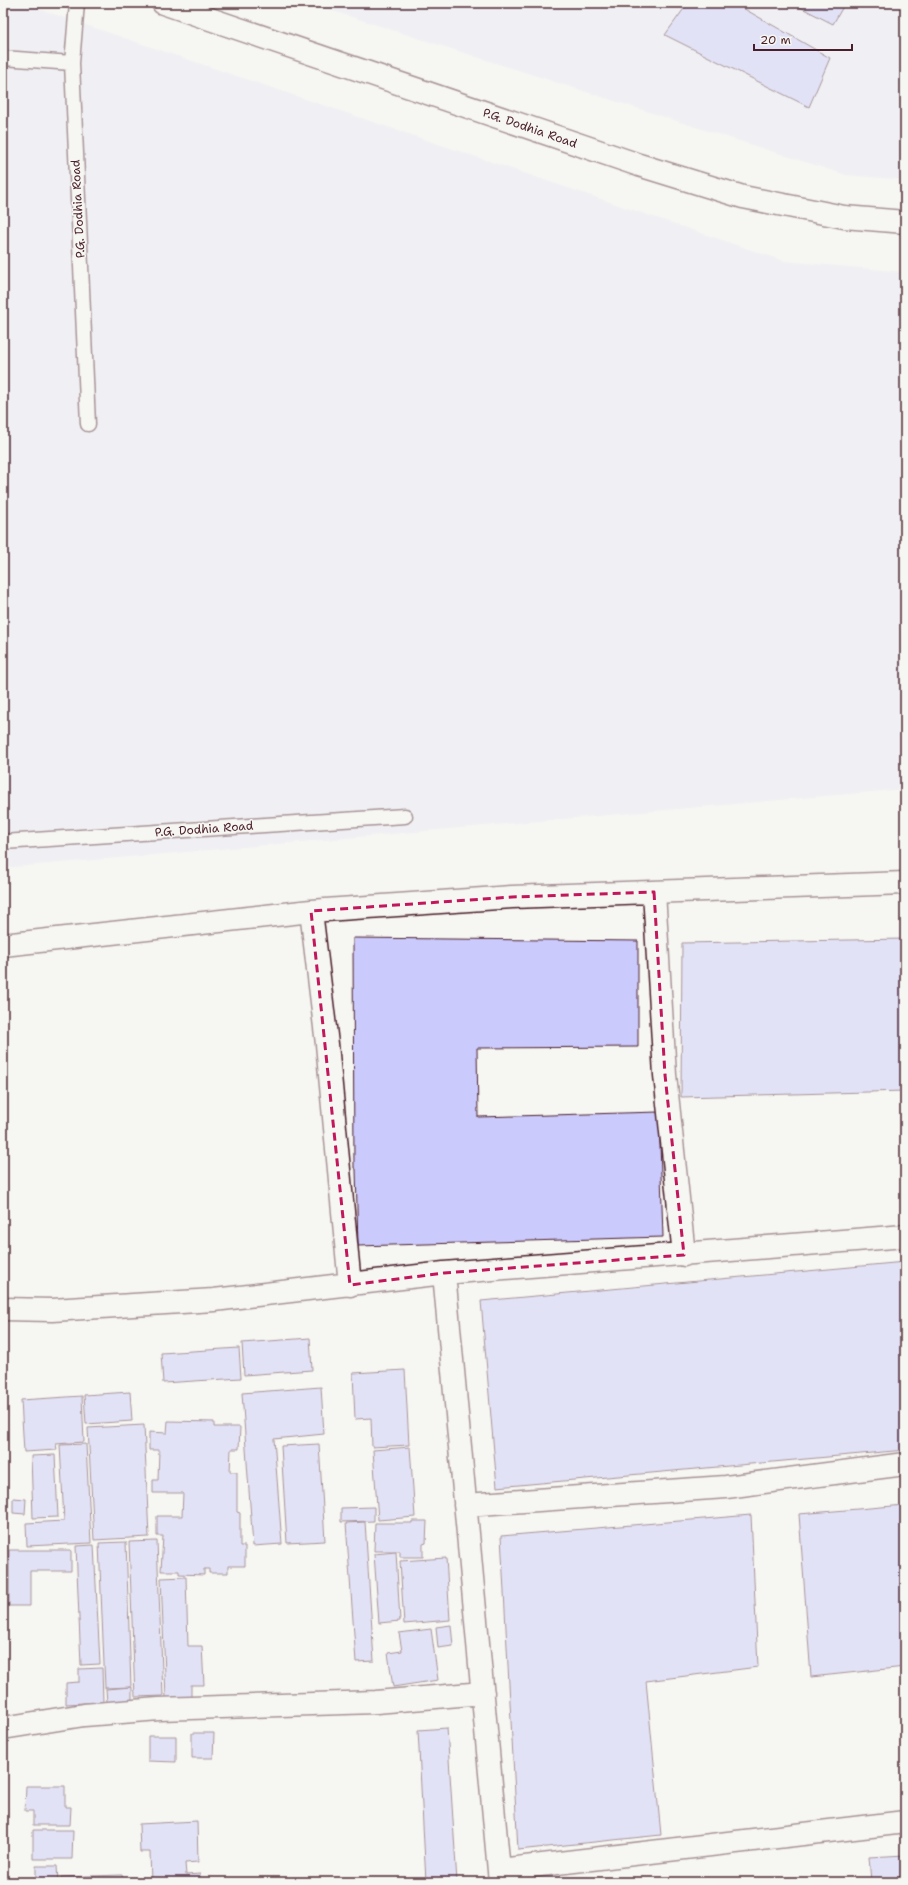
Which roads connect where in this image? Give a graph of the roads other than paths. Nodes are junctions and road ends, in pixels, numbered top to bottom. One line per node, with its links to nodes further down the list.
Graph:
1 (77, 3): 4 (lane, P.G. Dodhia Road)
2 (163, 3): 5 (street, P.G. Dodhia Road)
3 (3, 58): 4 (lane)
4 (72, 63): 6 (lane, P.G. Dodhia Road)
5 (905, 222)
6 (88, 424)
7 (405, 816): 8 (lane, P.G. Dodhia Road)
8 (3, 842)
9 (905, 883): 10 (street)
10 (654, 892): 11 (street); 14 (street)
11 (311, 912): 12 (street); 16 (street)
12 (3, 945)
13 (905, 1236): 14 (street)
14 (684, 1255): 15 (street)
15 (444, 1273): 16 (street); 19 (street)
16 (350, 1285): 17 (street)
17 (3, 1309)
18 (905, 1464): 19 (street)
19 (466, 1505): 20 (street)
20 (483, 1693): 21 (street); 23 (street)
21 (3, 1728)
22 (905, 1822): 23 (street)
23 (499, 1876)

